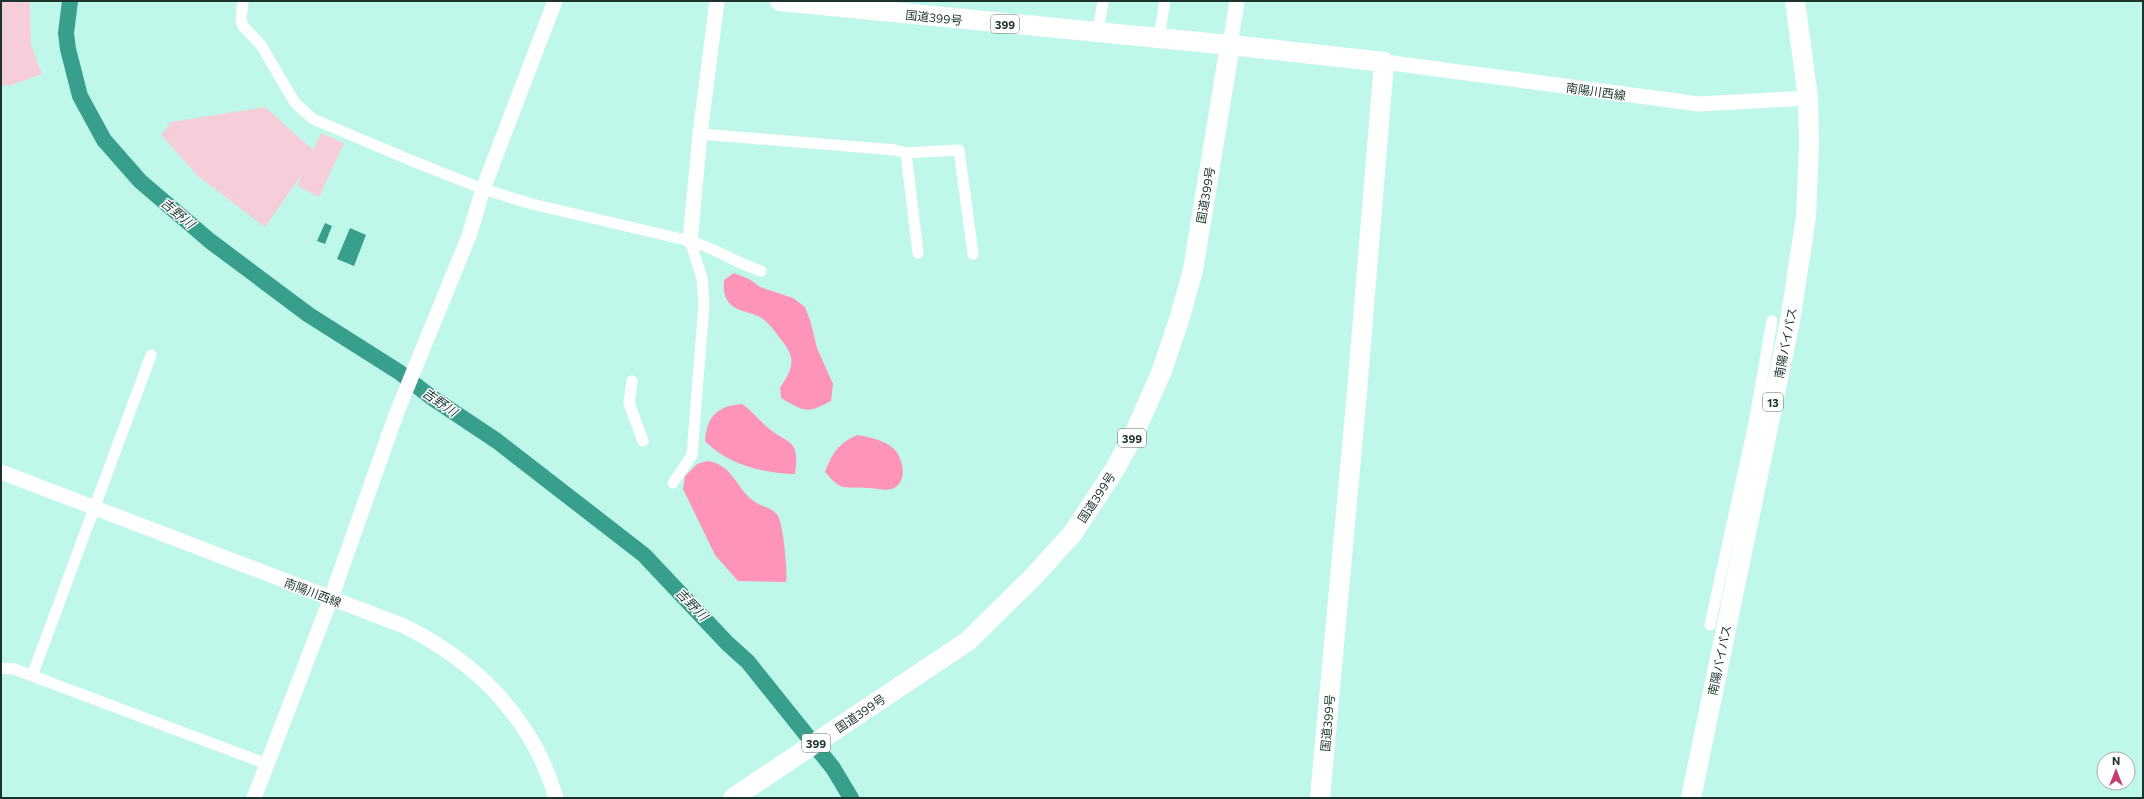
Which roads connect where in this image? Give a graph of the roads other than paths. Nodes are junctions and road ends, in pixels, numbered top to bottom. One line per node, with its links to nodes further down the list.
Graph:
1 (243, 1): 16 (street)
2 (555, 1): 16 (main road)
3 (717, 1): 14 (main road)
4 (780, 1): 9 (highway, 国道399号 / 399)
5 (1104, 1): 9 (street)
6 (1165, 1): 10 (street)
7 (1238, 1): 11 (main road)
8 (1795, 1): 13 (highway, 南陽バイパス / 13)
9 (1098, 32): 10 (highway, 国道399号 / 399)
10 (1159, 38): 11 (highway, 国道399号 / 399)
11 (1230, 45): 12 (highway, 国道399号 / 399); 35 (highway, 国道399号 / 399)
12 (1384, 62): 13 (main road, 南陽川西線); 36 (highway, 国道399号)
13 (1808, 98): 37 (highway, 南陽バイパス / 13)
14 (700, 134): 15 (street); 17 (main road)
15 (906, 153): 18 (street); 19 (street)
16 (483, 189): 17 (street); 28 (main road)
17 (690, 241): 20 (street); 26 (street)
18 (918, 253)
19 (973, 254)
20 (761, 271)
21 (1772, 322): 29 (street)
22 (152, 355): 27 (street)
23 (632, 381): 24 (street)
24 (643, 441)
25 (1, 472): 27 (main road, 南陽川西線)
26 (673, 483)
27 (94, 508): 28 (main road, 南陽川西線); 31 (street)
28 (331, 598): 32 (main road); 34 (main road, 南陽川西線)
29 (1710, 625)
30 (1, 668): 31 (street)
31 (32, 676): 32 (street)
32 (267, 764): 33 (main road)
33 (254, 798)
34 (556, 798)
35 (733, 798)
36 (1320, 798)
37 (1691, 798)

